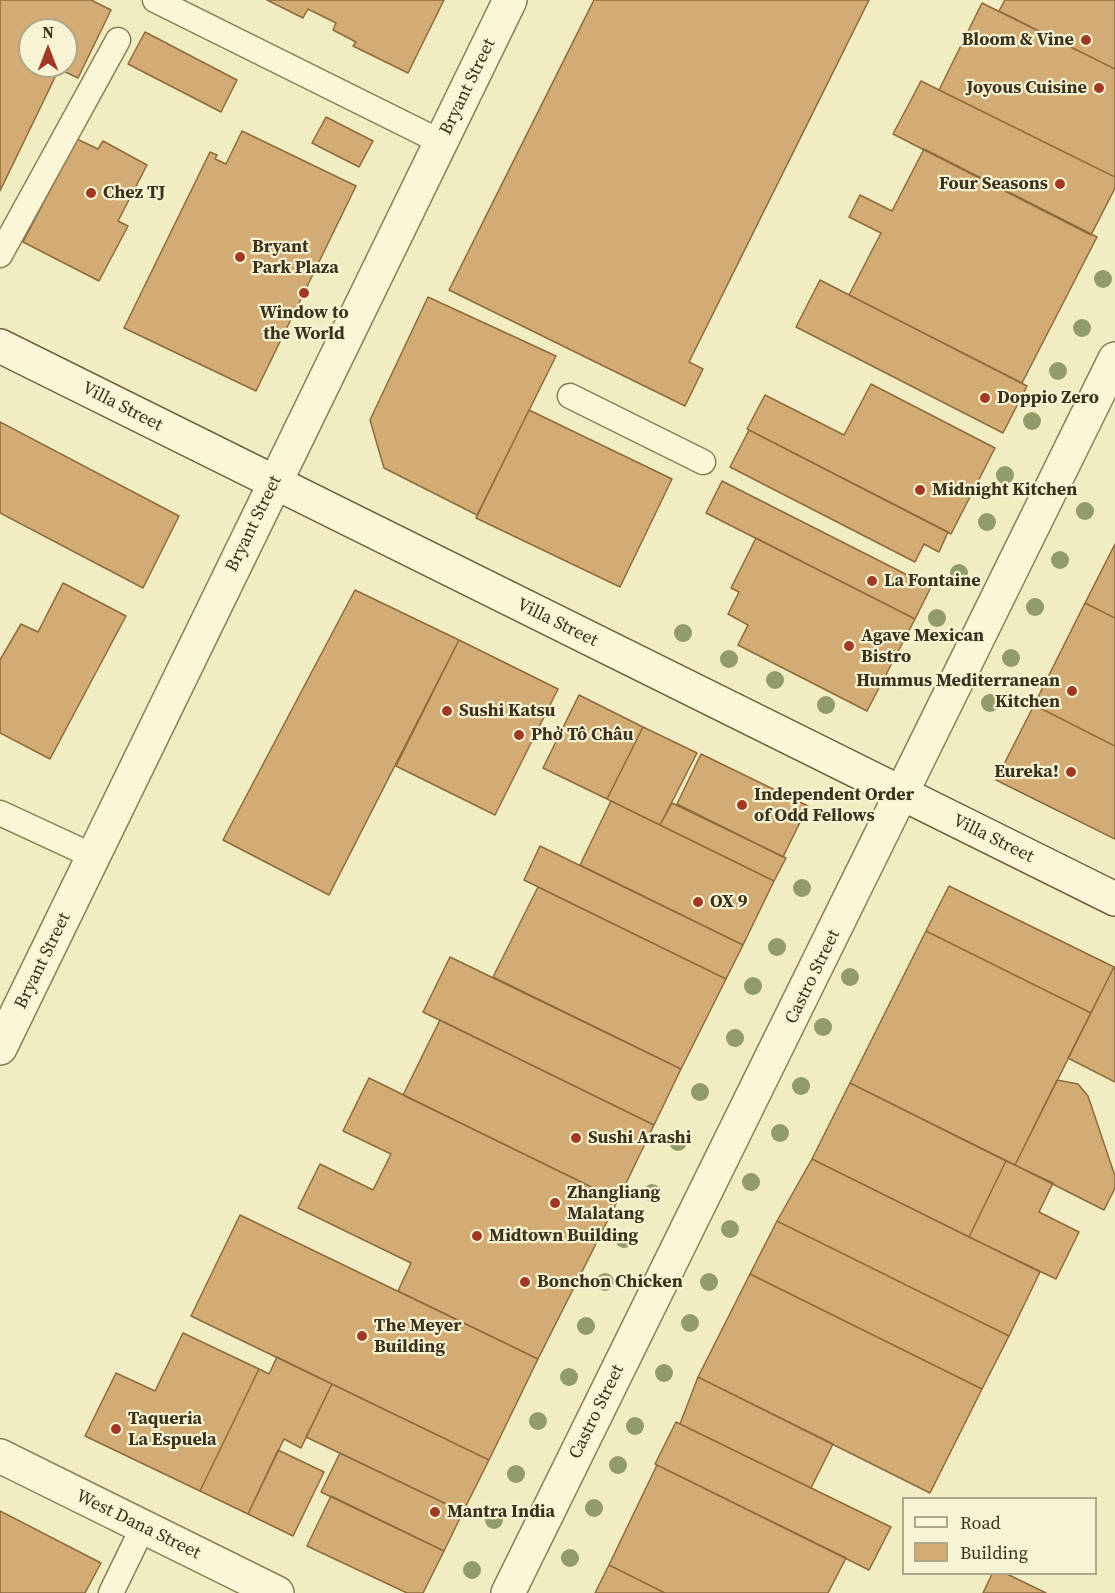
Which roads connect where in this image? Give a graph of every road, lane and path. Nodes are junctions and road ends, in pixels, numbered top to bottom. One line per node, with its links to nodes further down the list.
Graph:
1 (155, 0): 4 (lane)
2 (510, 0): 4 (street, Bryant Street)
3 (118, 40): 5 (lane)
4 (441, 142): 10 (street, Bryant Street)
5 (0, 255)
6 (0, 346): 10 (street, Villa Street)
7 (1115, 359): 11 (street, Castro Street)
8 (570, 396): 9 (lane)
9 (703, 462)
10 (275, 481): 11 (street, Villa Street); 13 (street, Bryant Street)
11 (902, 794): 14 (street, Villa Street); 20 (street, Castro Street)
12 (0, 813): 13 (lane)
13 (95, 856): 15 (street, Bryant Street)
14 (1115, 899)
15 (0, 1048)
16 (0, 1456): 17 (street, West Dana Street)
17 (143, 1527): 18 (lane); 19 (street, West Dana Street)
18 (111, 1593)
19 (277, 1593)
20 (508, 1593)

